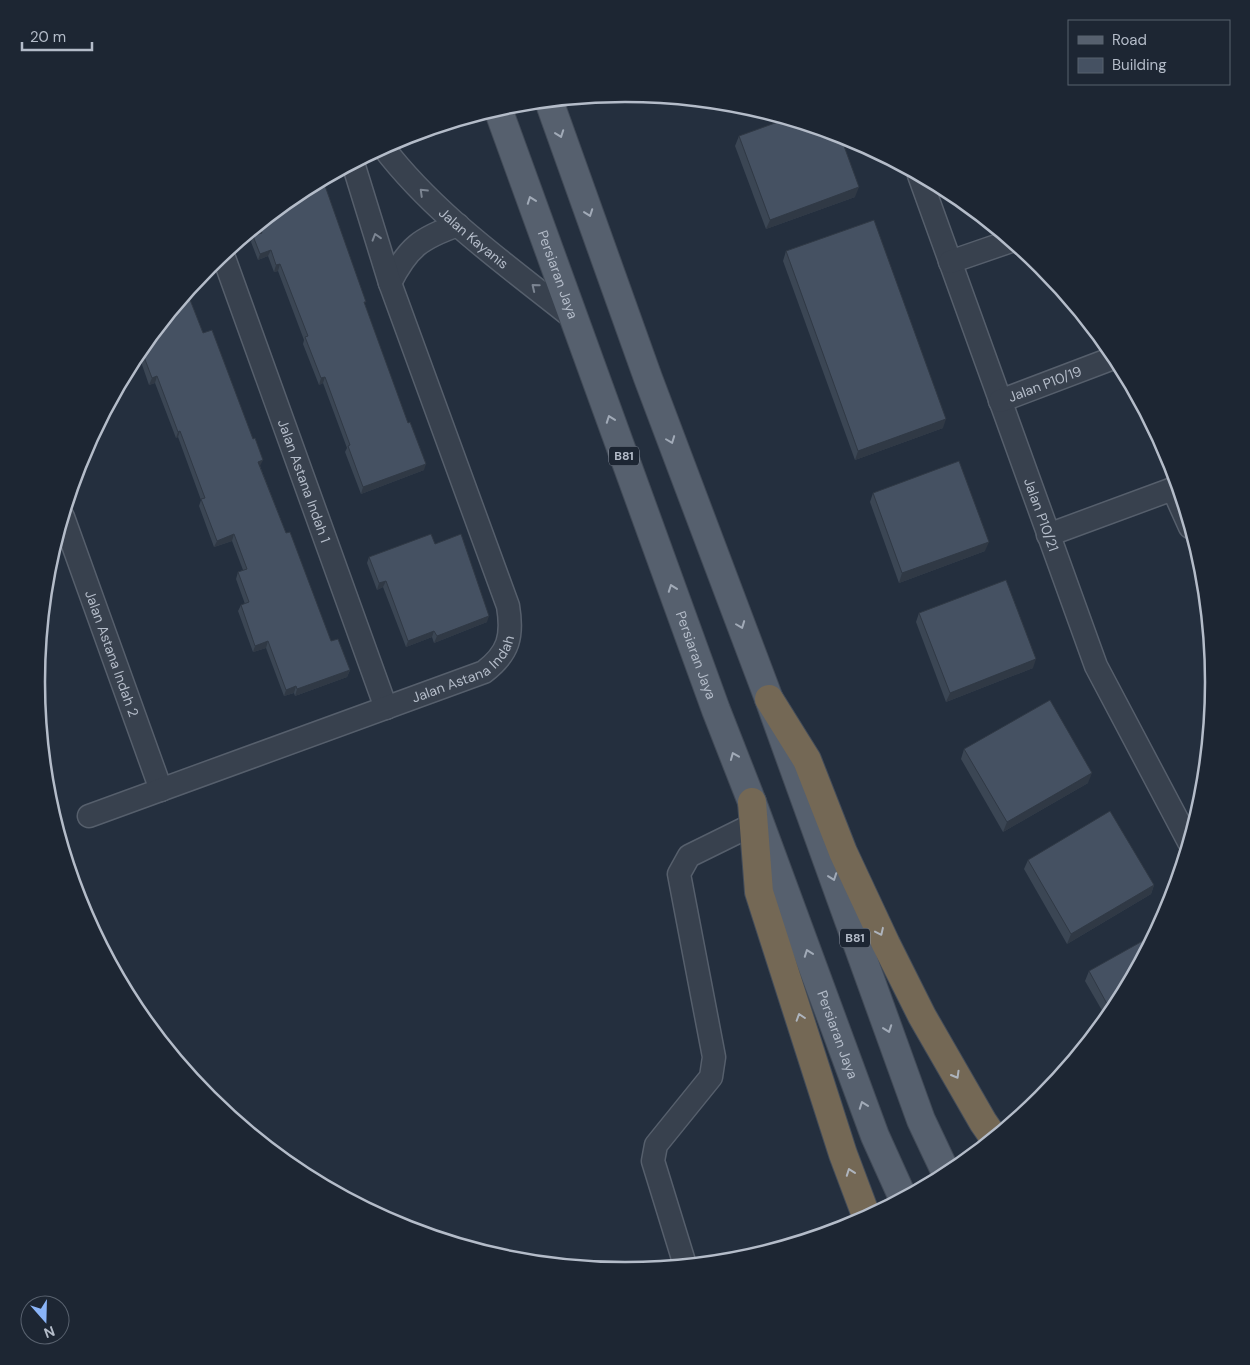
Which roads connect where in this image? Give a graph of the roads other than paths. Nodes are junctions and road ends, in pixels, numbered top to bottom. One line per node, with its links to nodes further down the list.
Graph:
1 (551, 107): 17 (main road, B81, one-way to 17)
2 (501, 116): 11 (main road, Persiaran Jaya / B81, one-way to 2)
3 (388, 153): 6 (street, Jalan Kayanis, one-way to 3)
4 (356, 169): 10 (street, Jalan Astana Indah, one-way to 4)
5 (922, 185): 8 (street, Jalan P10/21)
6 (458, 225): 10 (street); 11 (street, Jalan Kayanis, one-way to 6)
7 (1004, 243): 8 (street)
8 (950, 262): 13 (street, Jalan P10/21)
9 (225, 263): 18 (street, Jalan Astana Indah 1)
10 (390, 283): 18 (street, Jalan Astana Indah)
11 (573, 318): 20 (main road, Persiaran Jaya / B81, one-way to 11)
12 (1108, 361): 13 (street, Jalan P10/19)
13 (1000, 401): 16 (street, Jalan P10/21)
14 (1172, 490): 16 (street)
15 (67, 527): 19 (street, Jalan Astana Indah 2)
16 (1048, 536): 22 (street, Jalan P10/21)
17 (769, 699): 23 (highway, one-way to 23); 24 (main road, B81, one-way to 24)
18 (386, 708): 19 (street, Jalan Astana Indah)
19 (161, 790): 21 (street, Jalan Astana Indah)
20 (753, 813): 25 (main road, Persiaran Jaya / B81, one-way to 20); 26 (highway, one-way to 20); 27 (street)
21 (89, 816)
22 (1185, 834)
23 (990, 1133)
24 (943, 1168)
25 (901, 1193)
26 (864, 1211)
27 (683, 1259)

